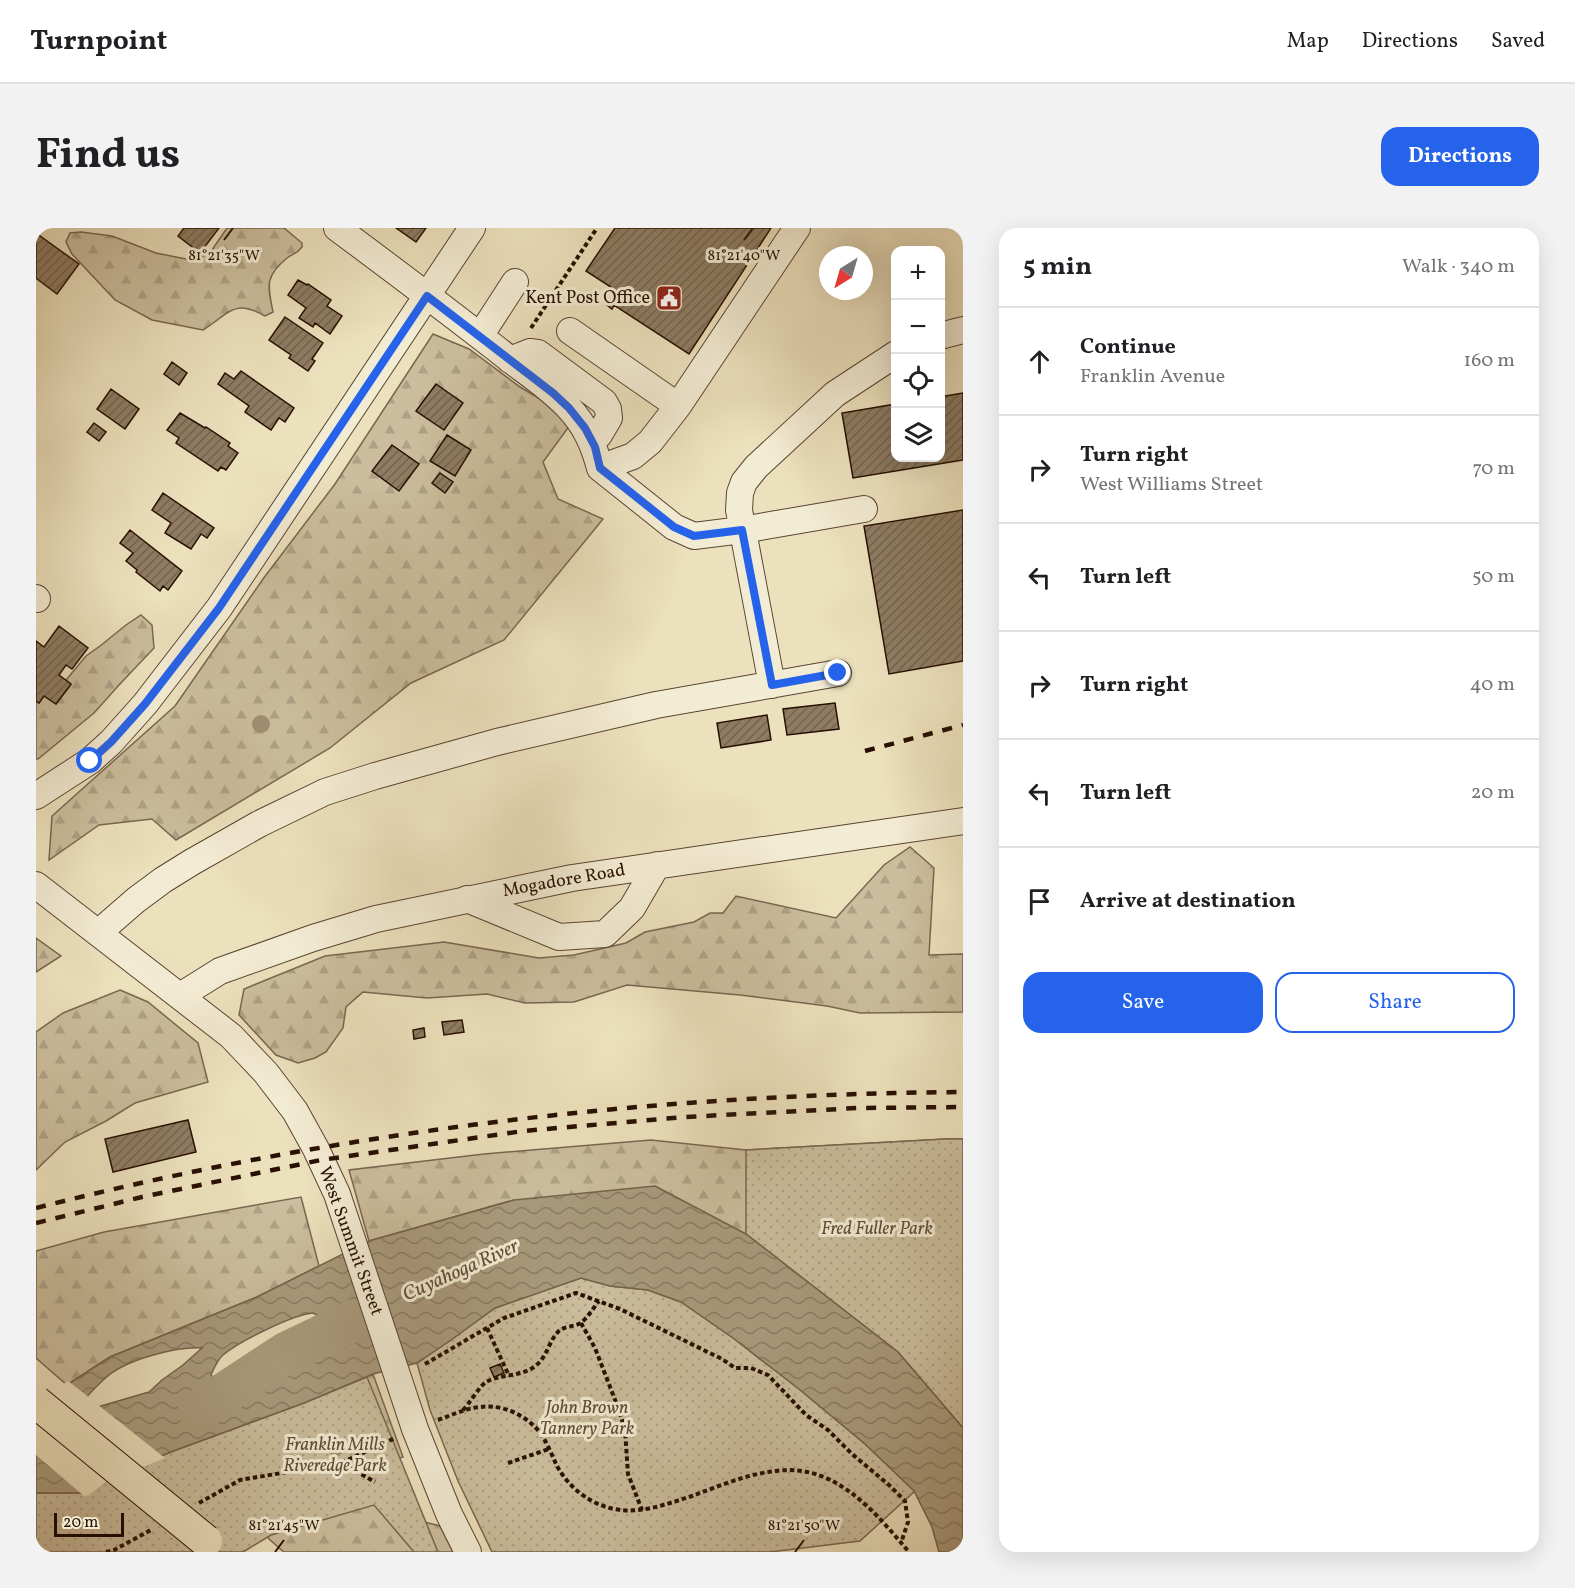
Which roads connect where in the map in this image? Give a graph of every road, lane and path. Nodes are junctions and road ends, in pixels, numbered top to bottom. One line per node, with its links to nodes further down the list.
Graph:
1 (338, 228): 6 (street)
2 (472, 228): 6 (street)
3 (597, 228): 9 (path)
4 (797, 228): 13 (street)
5 (515, 282): 11 (street)
6 (427, 296): 11 (street); 19 (street)
7 (963, 330): 10 (street)
8 (570, 331): 13 (street)
9 (527, 333)
10 (945, 335)
11 (480, 336): 14 (street)
12 (891, 357): 16 (street)
13 (678, 405): 14 (street)
14 (600, 468): 16 (street)
15 (864, 509): 16 (street)
16 (742, 530): 18 (street)
17 (838, 673): 18 (street)
18 (772, 685): 24 (street)
19 (36, 796)
20 (963, 821): 21 (street, Mogadore Road)
21 (657, 865): 23 (street, Mogadore Road); 23 (street)
22 (36, 885): 24 (street, West Summit Street)
23 (467, 899): 25 (street, Mogadore Road)
24 (98, 933): 25 (street, West Summit Street)
25 (180, 996): 33 (street, West Summit Street)
26 (599, 1300): 27 (path); 28 (path); 42 (path)
27 (581, 1323): 30 (path); 39 (path)
28 (487, 1328): 29 (path); 30 (path)
29 (425, 1364)
30 (509, 1376): 32 (path)
31 (36, 1402): 41 (main road, bridge)
32 (462, 1411): 33 (path); 34 (path)
33 (416, 1429): 35 (path); 45 (street, West Summit Street)
34 (549, 1449): 36 (path); 39 (path)
35 (341, 1463): 37 (path); 38 (path)
36 (508, 1463)
37 (375, 1482)
38 (198, 1503)
39 (642, 1510): 42 (path)
40 (156, 1527): 43 (path)
41 (206, 1542)
42 (901, 1543): 46 (path)
43 (114, 1551): 44 (path)
44 (106, 1552)
45 (468, 1552)
46 (909, 1552)

